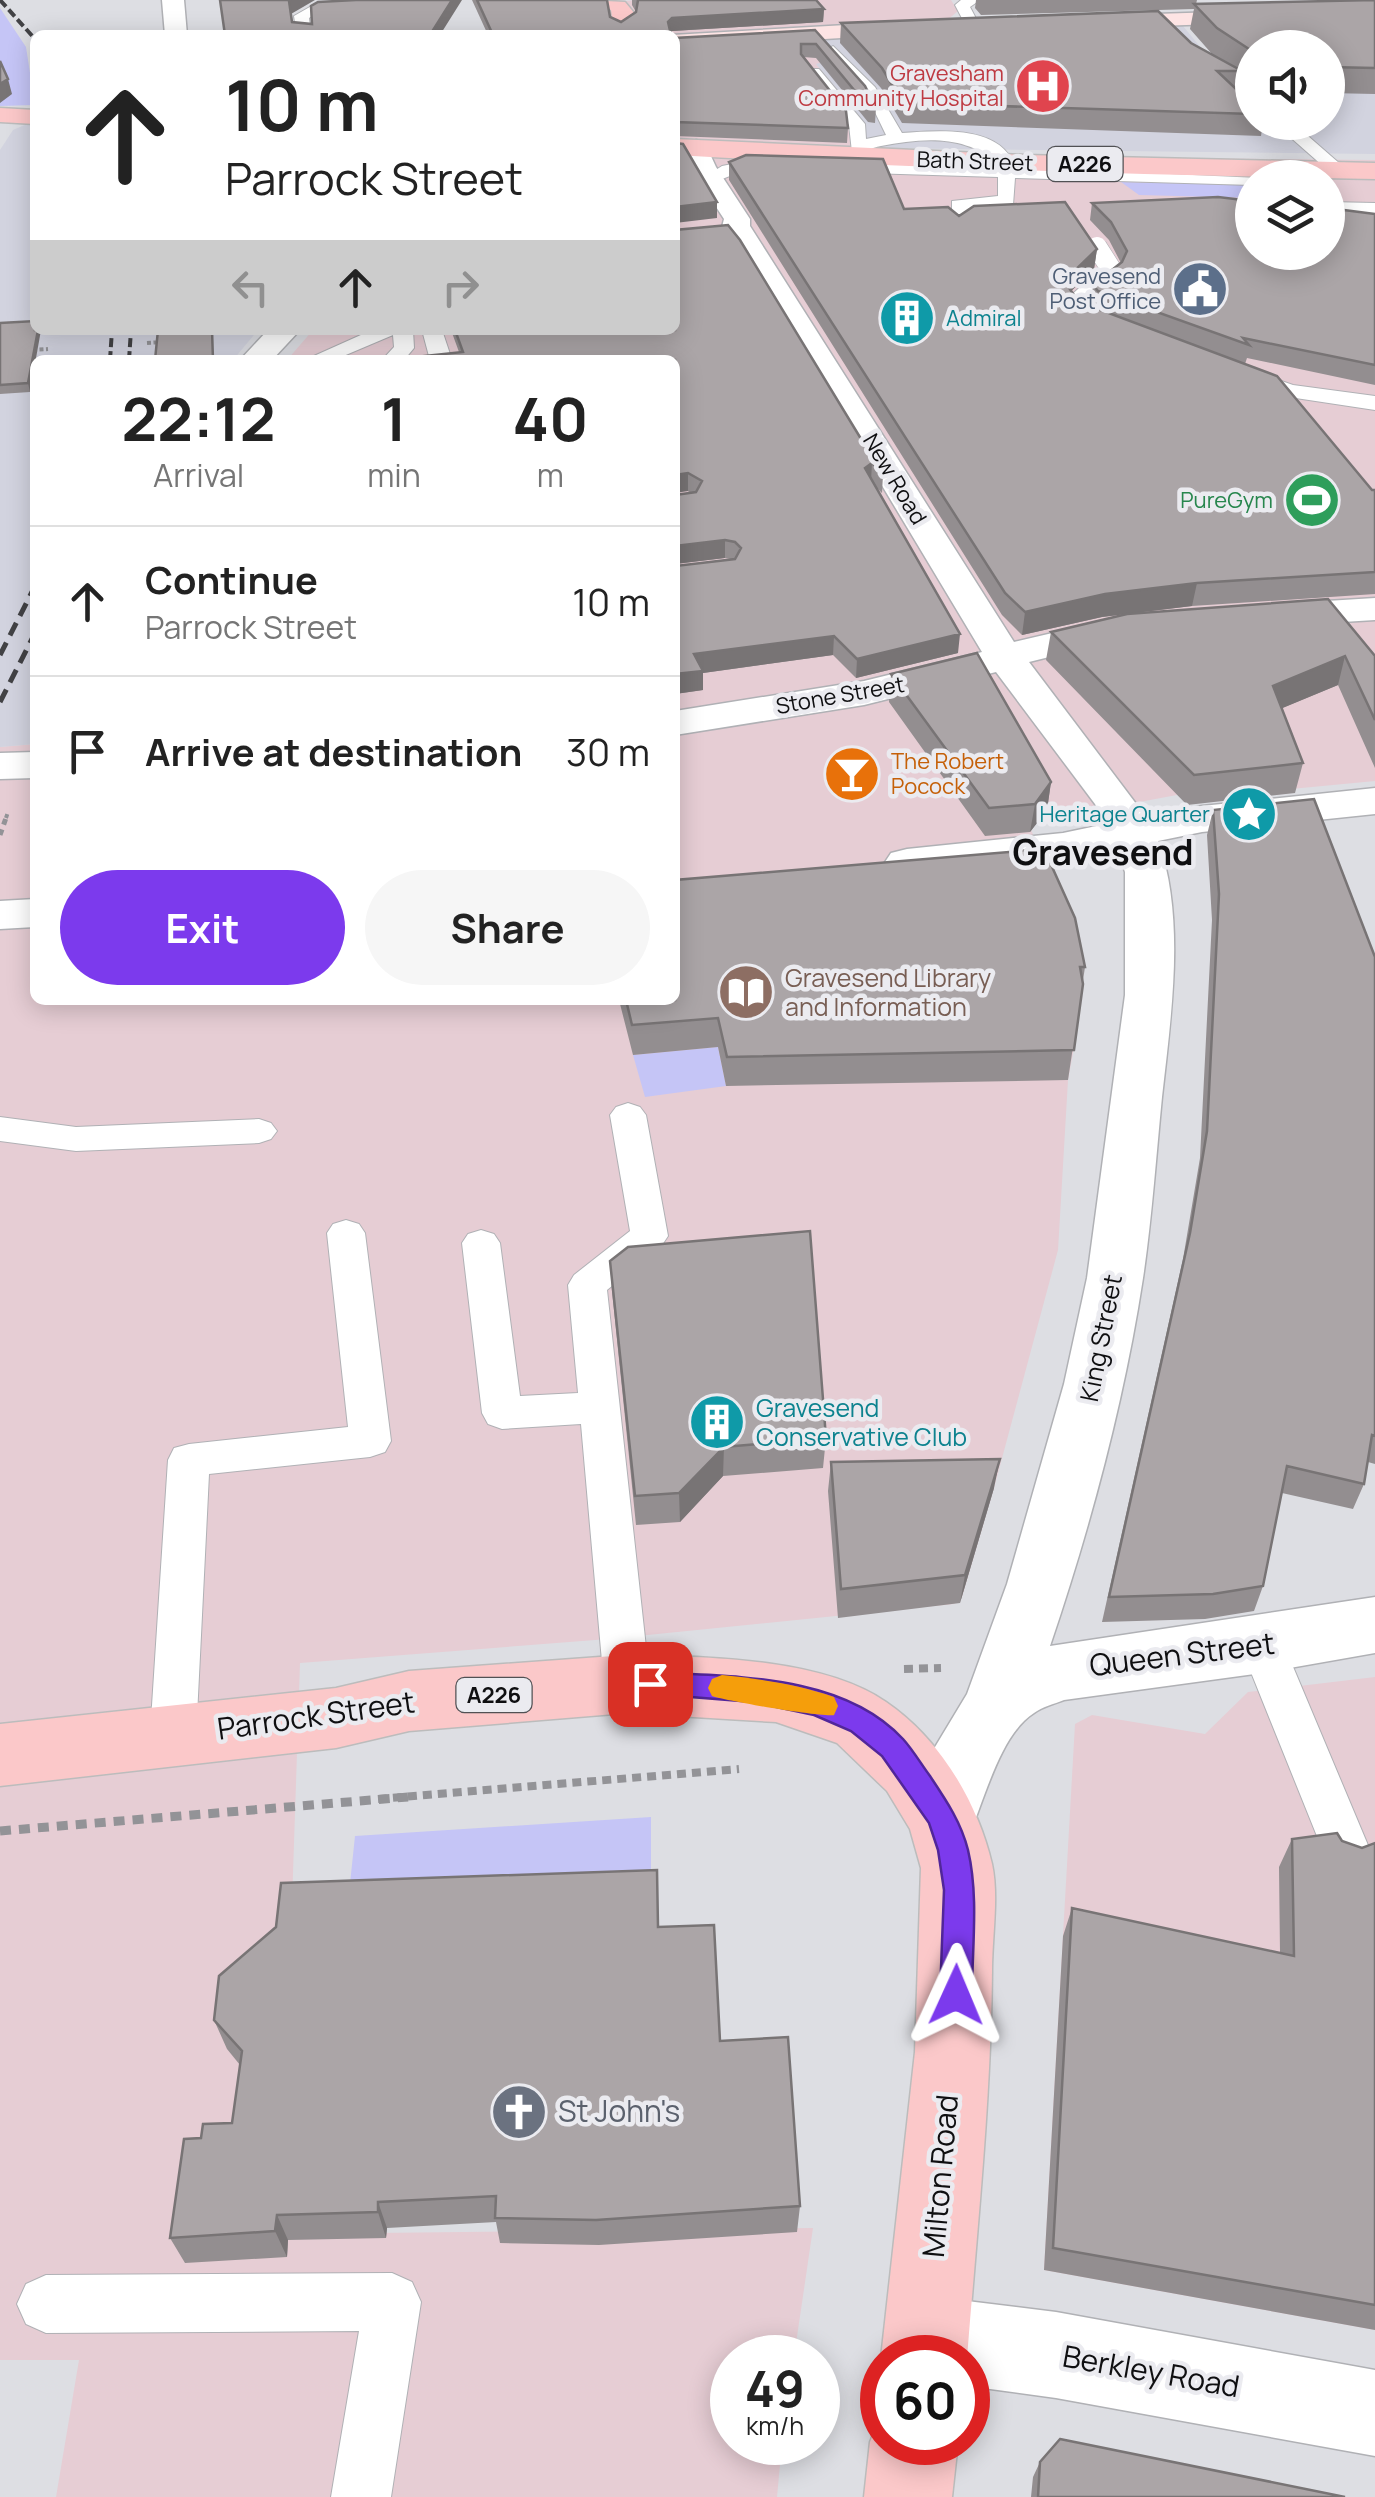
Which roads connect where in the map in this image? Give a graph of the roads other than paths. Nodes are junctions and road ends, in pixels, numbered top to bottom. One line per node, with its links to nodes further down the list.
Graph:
1 (173, 0): 8 (street)
2 (446, 0): 9 (lane)
3 (973, 0): 7 (lane)
4 (1375, 13): 5 (main road)
5 (1163, 20): 6 (main road); 12 (street)
6 (1068, 23)
7 (982, 26): 10 (main road)
8 (176, 30)
9 (303, 30)
10 (817, 33): 11 (main road); 17 (lane)
11 (680, 40)
12 (1198, 55): 14 (lane)
13 (808, 63): 20 (lane)
14 (1235, 80)
15 (0, 115): 16 (main road)
16 (30, 117)
17 (896, 138): 20 (lane); 22 (lane)
18 (1301, 140): 21 (lane)
19 (685, 141): 20 (main road, Bath Street / A226); 27 (street, New Road)
20 (858, 153): 22 (main road, Bath Street / A226)
21 (1318, 160)
22 (1007, 168): 23 (main road, Bath Street / A226); 27 (lane, Bath Street); 34 (lane)
23 (1095, 171): 25 (main road, Bath Street / A226); 29 (lane, Bath Street); 31 (lane)
24 (1375, 171): 26 (main road, Bath Street / A226)
25 (1235, 174)
26 (1345, 174)
27 (712, 178): 49 (street, New Road)
28 (1345, 178): 30 (lane, Bath Street)
29 (1235, 179)
30 (1375, 183)
31 (1112, 196)
32 (1345, 208): 33 (lane)
33 (1375, 208)
34 (959, 226)
35 (1092, 241): 36 (lane, bridge)
36 (1082, 313): 37 (lane); 38 (lane)
37 (1056, 315)
38 (1135, 334)
39 (280, 335): 41 (street)
40 (393, 341): 42 (lane); 43 (lane)
41 (261, 355)
42 (336, 355)
43 (352, 355)
44 (1221, 366): 45 (lane)
45 (1375, 402)
46 (1374, 610): 47 (street)
47 (1234, 618)
48 (1159, 624): 49 (street, Stone Street)
49 (1003, 656): 50 (street, Stone Street); 54 (street, New Road)
50 (680, 722)
51 (30, 765): 52 (street)
52 (0, 766)
53 (1375, 801): 54 (street)
54 (1134, 835): 55 (street); 67 (street, King Street)
55 (860, 867)
56 (30, 913): 57 (street)
57 (0, 915)
58 (628, 1115): 63 (lane)
59 (0, 1129): 60 (lane)
60 (259, 1131)
61 (346, 1232): 68 (lane)
62 (481, 1243): 63 (lane)
63 (599, 1407): 66 (lane)
64 (1375, 1625): 65 (street, Queen Street)
65 (1262, 1646): 67 (street, Queen Street); 71 (lane)
66 (627, 1684): 68 (main road, Parrock Street / A226); 70 (main road, Parrock Street / A226)
67 (996, 1705): 70 (street, King Street)
68 (173, 1736): 69 (main road, Parrock Street / A226)
69 (0, 1754)
70 (942, 1817): 73 (main road, Milton Road / A226)
71 (1346, 1850)
72 (46, 2304): 77 (lane)
73 (926, 2335)
74 (990, 2352): 75 (street, Berkley Road)
75 (1375, 2413)
76 (911, 2465): 78 (main road)
77 (361, 2497)
78 (908, 2497)

